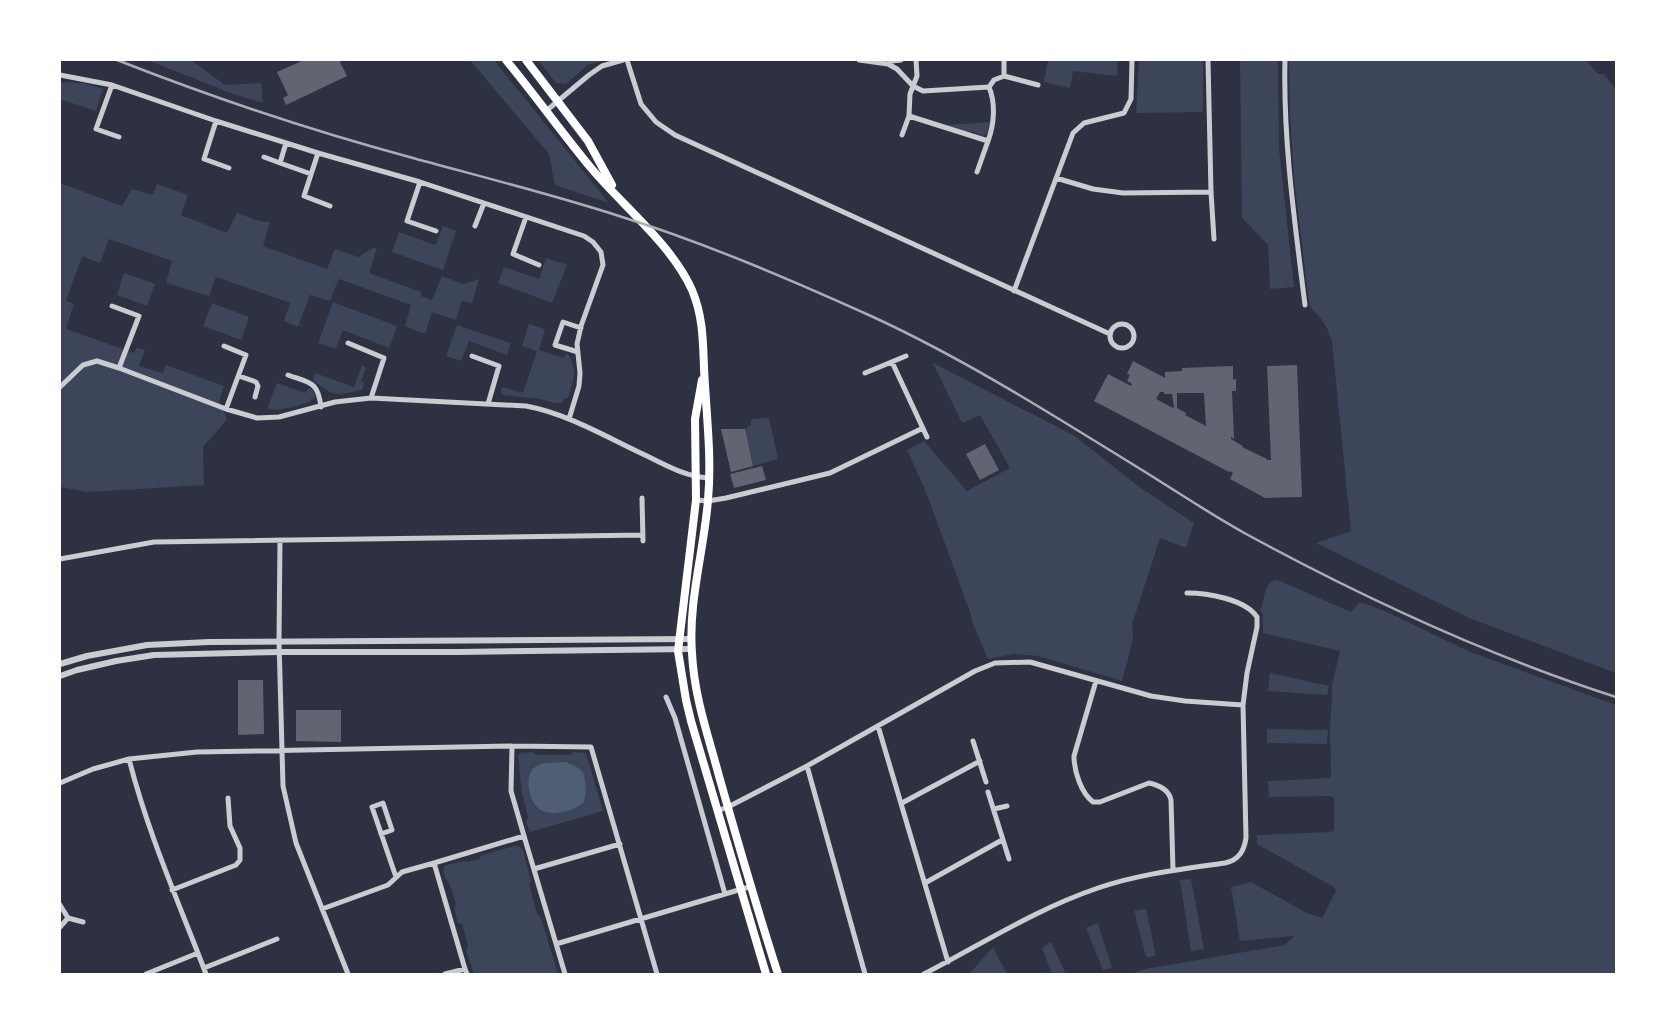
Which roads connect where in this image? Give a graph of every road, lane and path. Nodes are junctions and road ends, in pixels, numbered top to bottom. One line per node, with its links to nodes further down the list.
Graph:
1 (506, 60): 19 (main road)
2 (526, 60): 18 (main road)
3 (625, 60): 18 (street); 43 (street)
4 (859, 60): 11 (street)
5 (901, 60): 11 (street)
6 (916, 60): 16 (street)
7 (1003, 60): 13 (street)
8 (1132, 60): 32 (street)
9 (1209, 60): 34 (street)
10 (1285, 60): 45 (street)
11 (888, 64): 16 (street)
12 (60, 75): 14 (street)
13 (1004, 76): 15 (street); 17 (street)
14 (112, 85): 21 (street); 23 (street)
15 (1038, 85)
16 (913, 86): 17 (street); 20 (street)
17 (989, 87): 24 (street)
18 (559, 101): 19 (street); 35 (main road)
19 (546, 111): 35 (main road)
20 (909, 116): 22 (street); 24 (street)
21 (216, 121): 25 (street); 29 (street)
22 (902, 135)
23 (119, 138)
24 (988, 141): 30 (street)
25 (286, 143): 26 (street); 28 (street)
26 (318, 153): 31 (street); 33 (street)
27 (264, 158): 28 (street)
28 (280, 163): 31 (street)
29 (229, 168)
30 (977, 172)
31 (311, 174): 37 (street)
32 (1056, 178): 34 (street); 43 (street)
33 (420, 182): 36 (street); 40 (street)
34 (1211, 192): 41 (street)
35 (617, 194): 54 (main road)
36 (484, 203): 38 (street); 39 (street)
37 (330, 206)
38 (526, 217): 42 (street); 46 (street)
39 (475, 226)
40 (436, 231)
41 (1214, 239)
42 (539, 265)
43 (1014, 291): 47 (street)
44 (112, 306): 55 (street)
45 (1305, 306)
46 (581, 328): 50 (street); 50 (street)
47 (1110, 334): 47 (street)
48 (348, 343): 61 (street)
49 (224, 346): 58 (street)
50 (578, 352): 65 (street)
51 (472, 356): 62 (street)
52 (906, 356): 53 (street)
53 (892, 362): 56 (street); 66 (street)
54 (704, 367): 68 (main road); 69 (main road)
55 (119, 368): 59 (street); 64 (street)
56 (865, 373)
57 (288, 375): 63 (street)
58 (239, 376): 60 (street); 64 (street)
59 (60, 387)
60 (256, 397)
61 (371, 398): 62 (street); 63 (street)
62 (488, 404): 65 (street)
63 (321, 407): 64 (street)
64 (226, 409)
65 (569, 419): 68 (street)
66 (923, 428): 67 (street); 72 (street)
67 (928, 437)
68 (695, 477): 69 (street); 71 (main road)
69 (709, 478): 72 (main road)
70 (642, 498): 73 (street)
71 (696, 500): 72 (street); 76 (main road)
72 (708, 501): 77 (main road)
73 (280, 540): 74 (street); 78 (street)
74 (60, 559)
75 (1187, 593): 86 (street)
76 (679, 639): 77 (street); 78 (street); 80 (main road)
77 (692, 639): 79 (main road)
78 (279, 641): 81 (street); 82 (street)
79 (691, 649): 80 (street); 100 (main road)
80 (678, 651): 81 (street); 102 (main road)
81 (280, 652): 83 (street); 90 (street)
82 (60, 664)
83 (60, 676)
84 (1096, 681): 86 (street); 87 (street); 110 (street)
85 (666, 697): 116 (street)
86 (1243, 705): 110 (street)
87 (878, 726): 93 (street); 98 (street)
88 (974, 741): 92 (street)
89 (512, 746): 90 (street); 104 (street); 106 (street)
90 (282, 751): 91 (street); 118 (street)
91 (129, 759): 95 (street); 114 (street)
92 (980, 761): 94 (street); 98 (street)
93 (807, 766): 100 (street); 136 (street)
94 (986, 782)
95 (60, 783)
96 (988, 792): 101 (street)
97 (228, 798): 114 (street)
98 (902, 803): 112 (street)
99 (1007, 806): 101 (street)
100 (728, 807): 102 (street); 113 (main road)
101 (993, 809): 105 (street)
102 (718, 811): 115 (main road)
103 (381, 834): 103 (street); 111 (street)
104 (524, 836): 108 (street); 109 (street)
105 (1002, 840): 107 (street); 112 (street)
106 (620, 844): 109 (street); 120 (street)
107 (1010, 859)
108 (434, 863): 111 (street); 128 (street)
109 (534, 869): 124 (street)
110 (1173, 870): 126 (street)
111 (396, 877): 118 (street)
112 (925, 883): 126 (street)
113 (751, 886): 115 (street); 135 (main road)
114 (172, 890): 125 (street)
115 (741, 890): 116 (street); 134 (main road)
116 (725, 894): 120 (street)
117 (60, 905): 119 (street)
118 (322, 909): 130 (street)
119 (68, 918): 121 (street); 122 (street)
120 (641, 919): 124 (street); 133 (street)
121 (83, 922)
122 (60, 927)
123 (277, 939): 127 (street)
124 (556, 944): 132 (street)
125 (198, 953): 127 (street); 129 (street)
126 (948, 962): 137 (street)
127 (205, 971)
128 (466, 972): 131 (street)
129 (145, 975)
130 (348, 975)
131 (445, 975)
132 (565, 975)
133 (657, 975)
134 (766, 975)
135 (778, 975)
136 (865, 975)
137 (924, 975)

